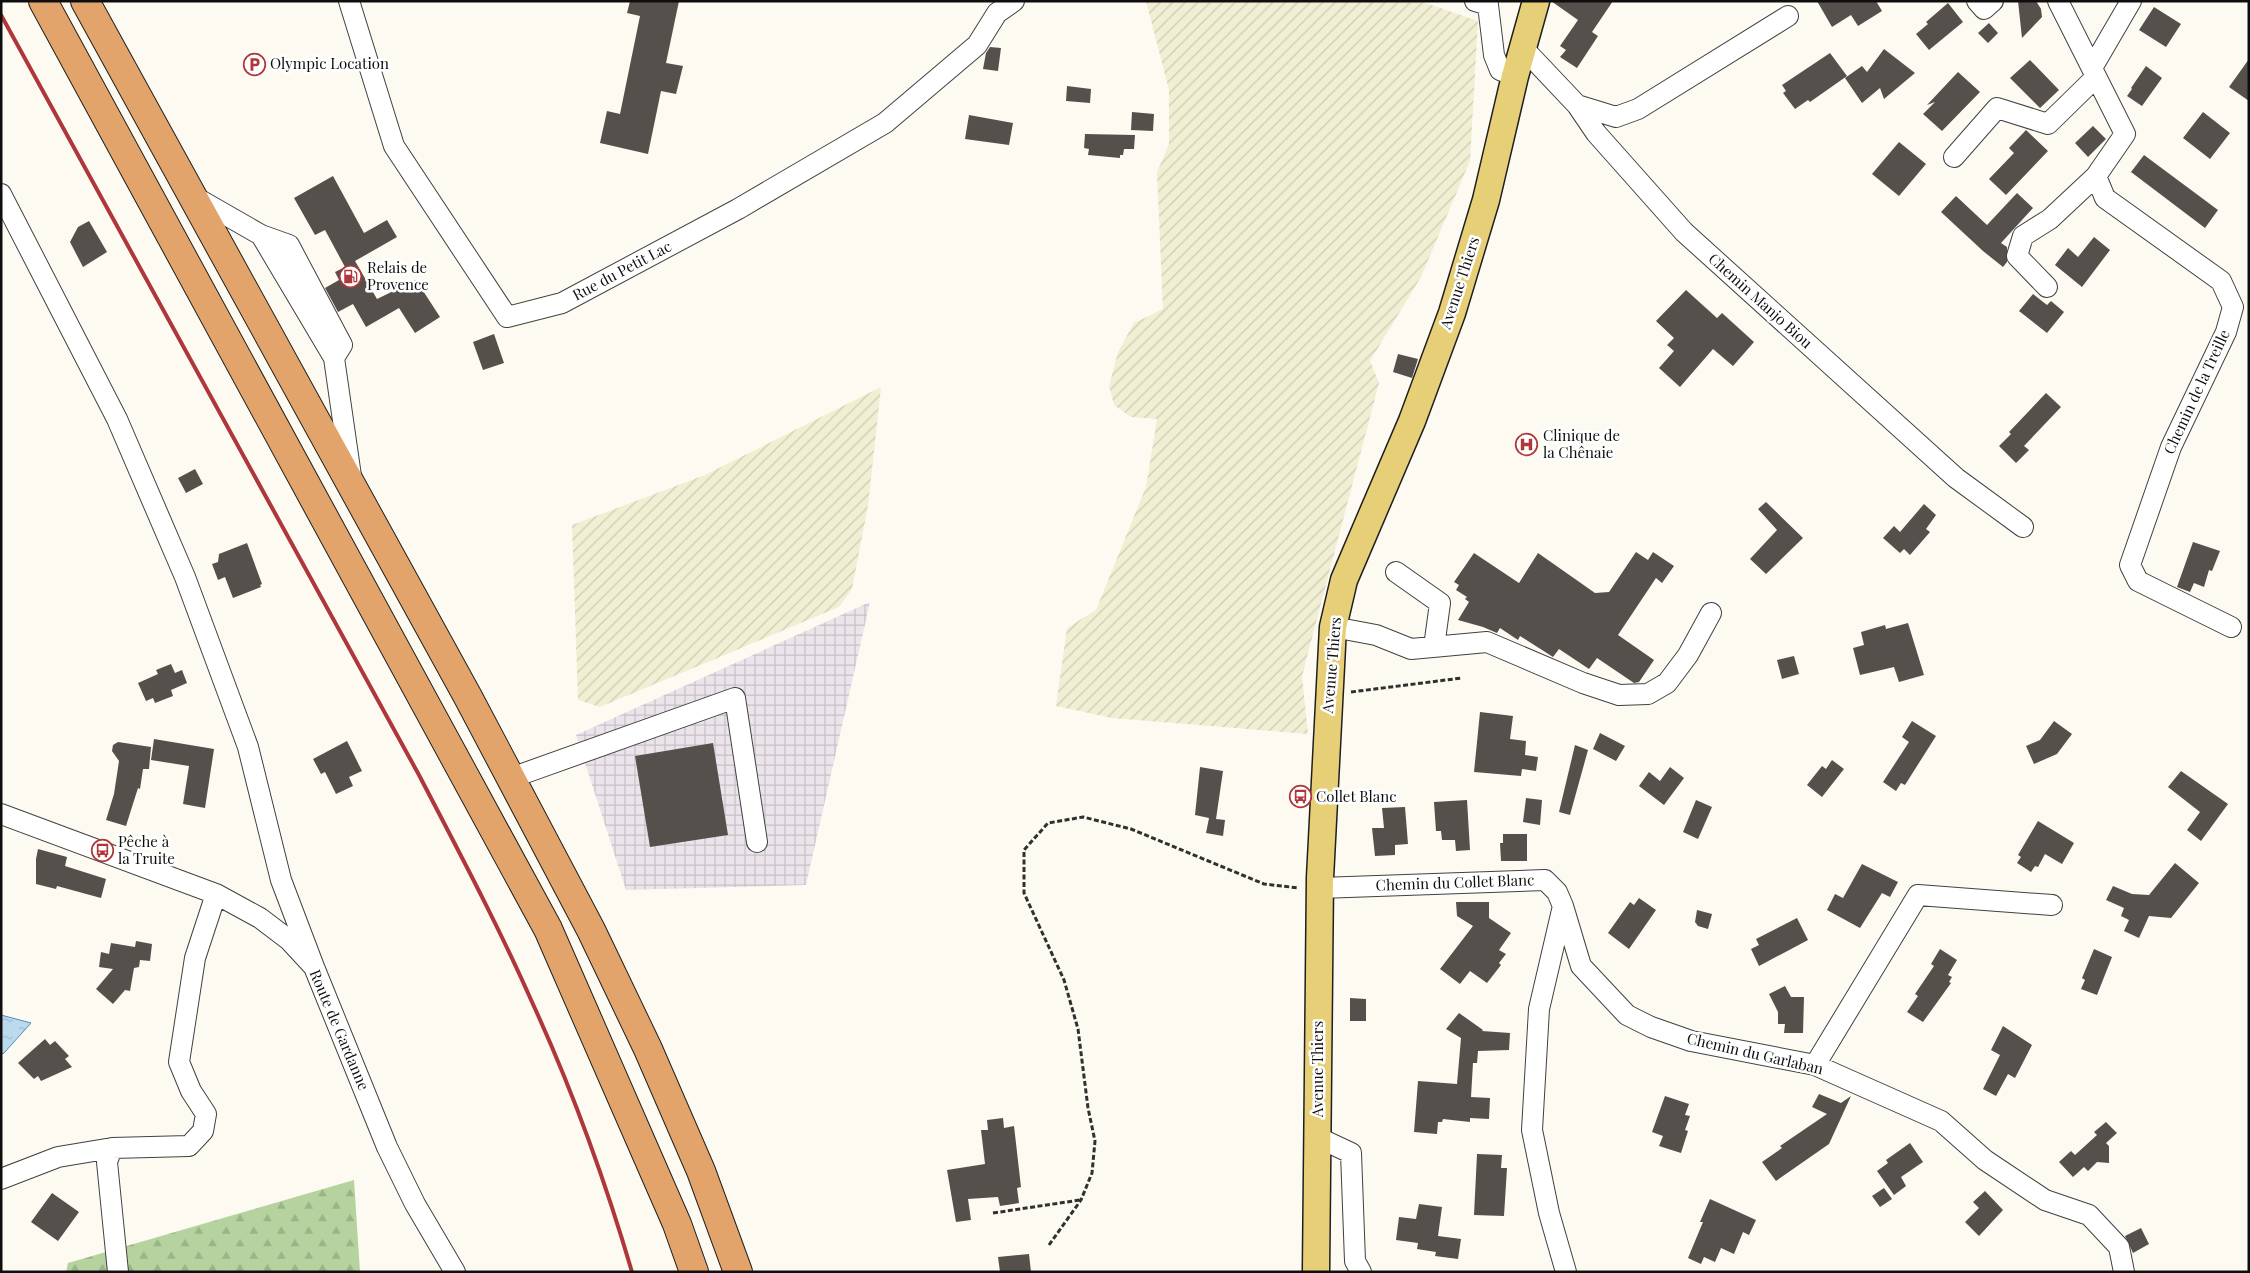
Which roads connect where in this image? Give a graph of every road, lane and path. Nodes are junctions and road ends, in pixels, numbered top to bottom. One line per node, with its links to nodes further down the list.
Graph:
1 (43, 1): 49 (highway)
2 (85, 1): 19 (highway)
3 (348, 1): 4 (street, Rue du Petit Lac)
4 (1014, 1)
5 (1476, 1): 14 (street)
6 (1536, 1): 12 (main road, Avenue Thiers)
7 (1977, 1): 8 (street)
8 (1993, 1)
9 (2058, 1): 13 (street)
10 (2131, 1): 13 (street)
11 (1788, 16): 15 (street)
12 (1523, 48): 14 (main road, Avenue Thiers); 15 (street, Chemin Manjo Biou)
13 (2094, 72): 16 (street); 17 (street)
14 (1515, 76): 27 (main road, Avenue Thiers)
15 (1577, 105): 24 (street, Chemin Manjo Biou)
16 (1954, 156)
17 (2096, 176): 21 (street); 28 (street, Chemin de la Treille)
18 (1, 194): 39 (street)
19 (192, 196): 20 (street); 23 (highway)
20 (261, 235): 22 (street); 22 (street)
21 (2046, 287)
22 (338, 351): 23 (street)
23 (353, 488): 32 (highway)
24 (2023, 527)
25 (1396, 572): 29 (street)
26 (1711, 613): 29 (street)
27 (1333, 627): 29 (street); 31 (main road, Avenue Thiers)
28 (2232, 627)
29 (1434, 647)
30 (1462, 678): 31 (path)
31 (1328, 695): 35 (main road, Avenue Thiers)
32 (512, 778): 34 (street); 50 (highway)
33 (1, 814): 36 (street, Route de Gardanne)
34 (758, 842)
35 (1320, 888): 38 (street, Chemin du Collet Blanc); 41 (main road, Avenue Thiers); 44 (path)
36 (216, 894): 39 (street, Route de Gardanne); 42 (street)
37 (2052, 905): 40 (street)
38 (1563, 906): 40 (street, Chemin du Garlaban); 53 (street)
39 (314, 966): 48 (street, Route de Gardanne)
40 (1815, 1065): 54 (street, Chemin du Garlaban)
41 (1318, 1138): 51 (main road, Avenue Thiers); 52 (street)
42 (112, 1148): 43 (street); 47 (street)
43 (1, 1179)
44 (1081, 1200): 45 (path); 46 (path)
45 (993, 1212)
46 (1049, 1245)
47 (118, 1272)
48 (455, 1272)
49 (694, 1272)
50 (738, 1272)
51 (1316, 1272)
52 (1361, 1272)
53 (1566, 1272)
54 (2124, 1272)

